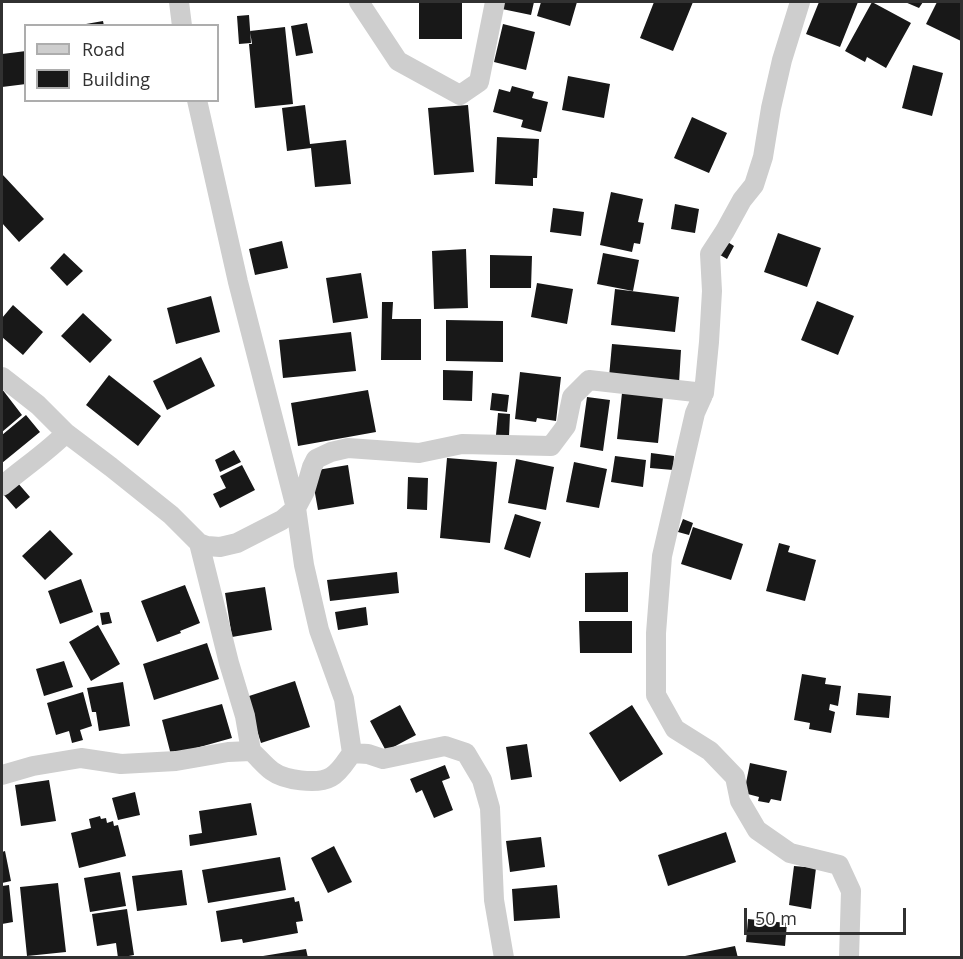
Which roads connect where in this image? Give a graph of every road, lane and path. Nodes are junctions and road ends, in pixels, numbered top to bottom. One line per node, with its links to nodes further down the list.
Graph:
1 (179, 2): 5 (street)
2 (359, 2): 3 (street)
3 (495, 2)
4 (800, 2): 8 (street)
5 (182, 24)
6 (197, 102): 11 (street)
7 (2, 377): 9 (street)
8 (704, 393): 11 (street); 17 (street)
9 (66, 434): 10 (street); 12 (street)
10 (2, 486)
11 (296, 507): 12 (street); 14 (street)
12 (199, 543): 13 (street)
13 (251, 752): 14 (street); 15 (street)
14 (352, 753): 16 (street)
15 (2, 775)
16 (504, 957)
17 (849, 957)

